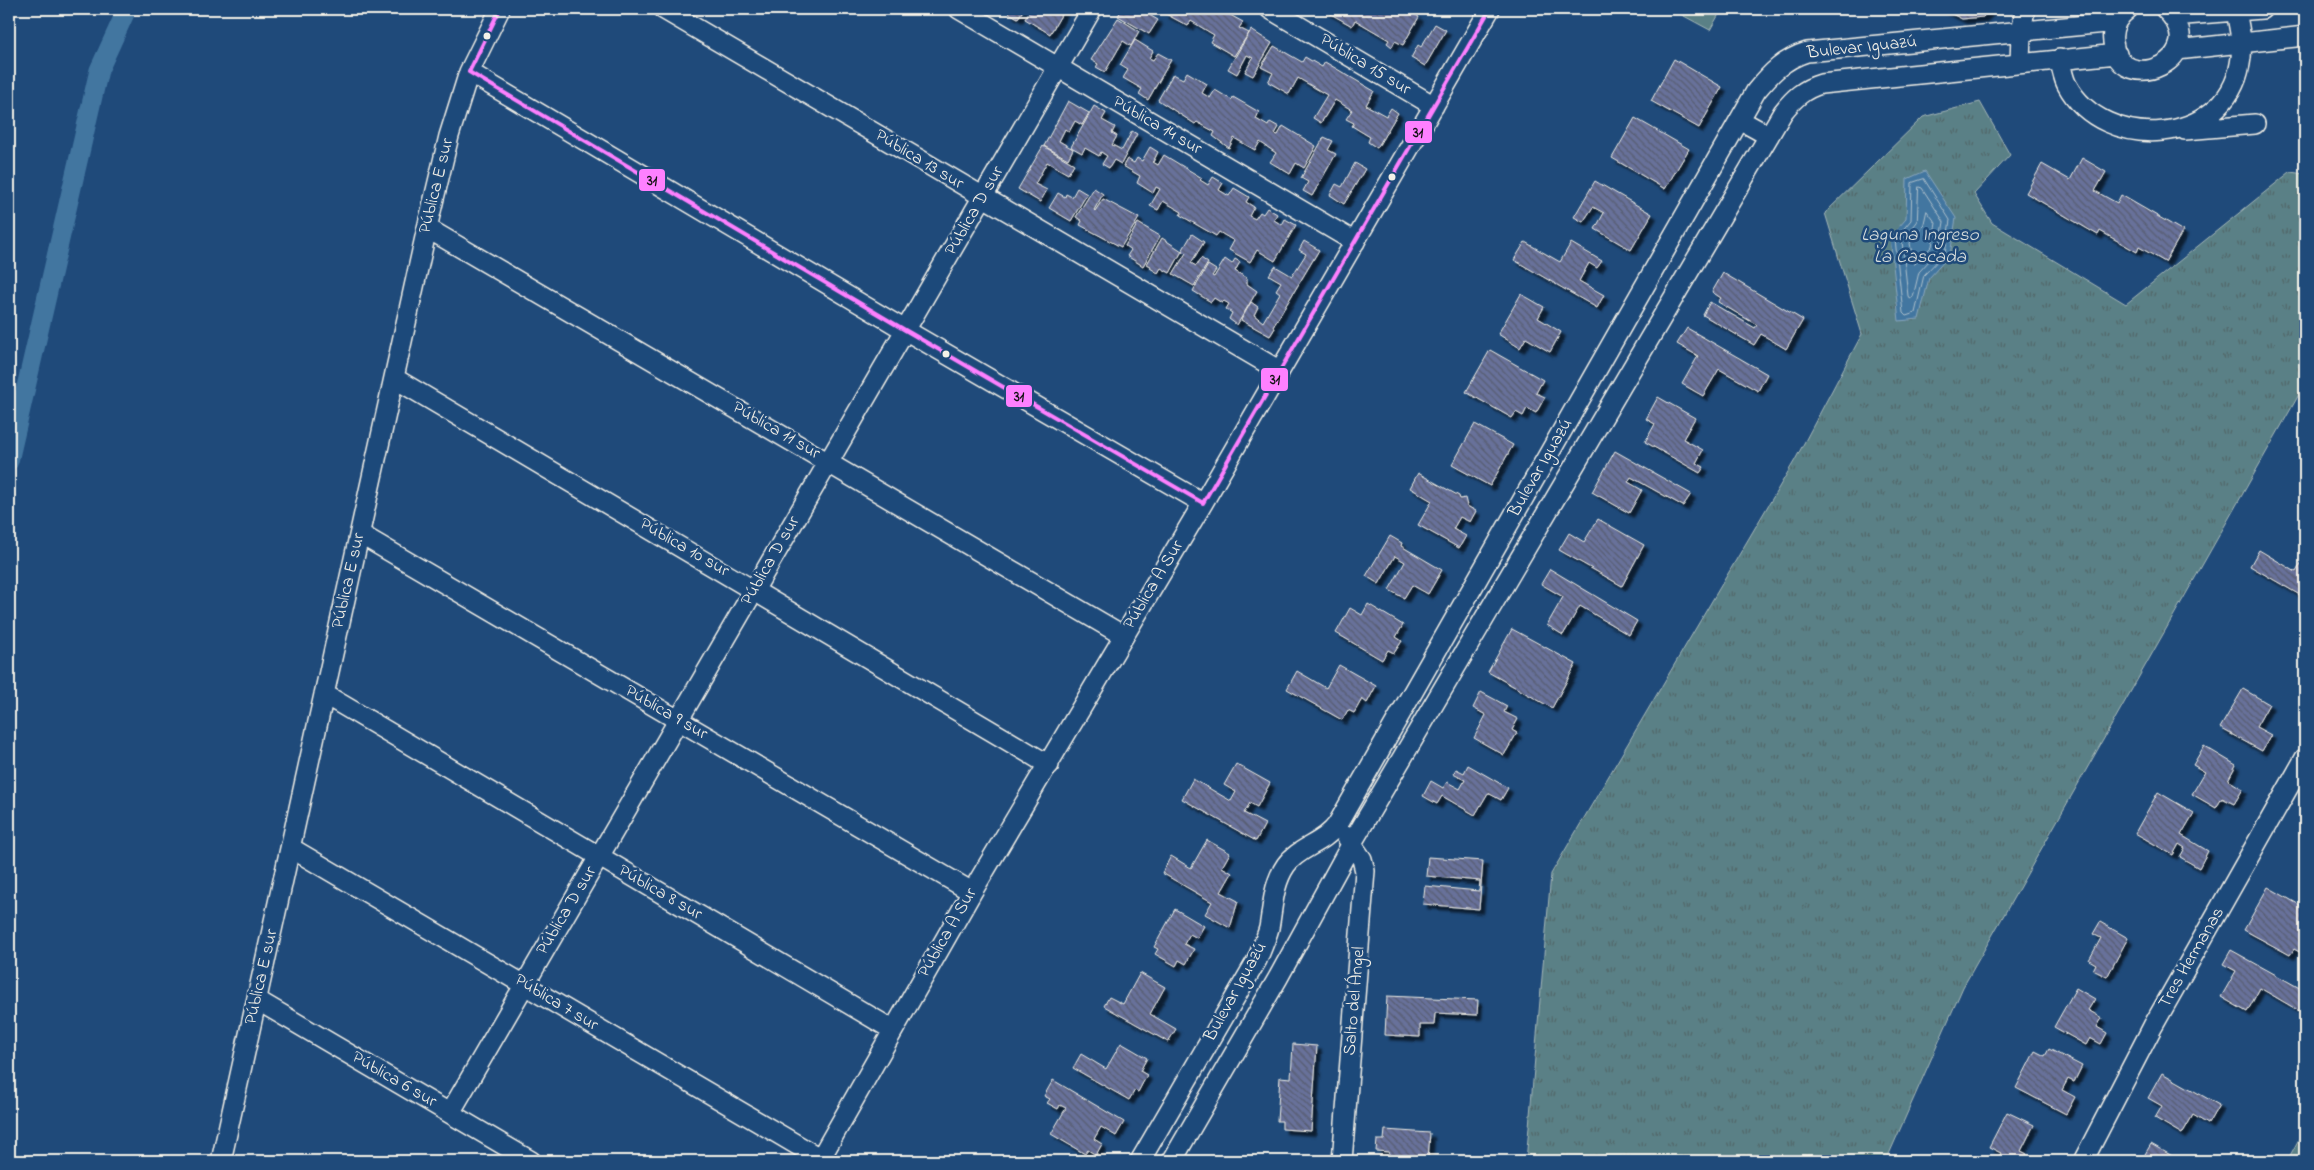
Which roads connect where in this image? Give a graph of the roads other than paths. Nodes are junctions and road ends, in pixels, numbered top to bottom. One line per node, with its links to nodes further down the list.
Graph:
1 (500, 9): 21 (street, Pública E sur)
2 (663, 9): 27 (street, Pública 13 sur)
3 (959, 9): 20 (street, Pública 14 sur)
4 (1092, 9): 20 (street, Pública D sur)
5 (1270, 9): 11 (street, Pública 15 sur)
6 (1490, 9): 22 (street, Pública A Sur)
7 (2025, 9): 13 (street)
8 (2262, 9): 9 (street)
9 (2236, 11): 10 (street); 15 (street)
10 (2169, 13): 16 (street)
11 (1293, 15): 22 (street, Pública 15 sur)
12 (2122, 15): 13 (street, Bulevar Iguazú); 17 (street)
13 (2021, 33): 19 (street); 23 (street, Bulevar Iguazú)
14 (2305, 36): 15 (street)
15 (2242, 43): 16 (street); 25 (street)
16 (2177, 50): 17 (street)
17 (2117, 54): 18 (street, Bulevar Iguazú)
18 (2060, 60): 19 (street, Bulevar Iguazú); 25 (street)
19 (2020, 63): 26 (street, Bulevar Iguazú)
20 (1058, 68): 27 (street, Pública D sur); 29 (street, Pública 14 sur)
21 (469, 72): 28 (street, Pública E sur); 30 (street)
22 (1434, 106): 29 (street, Pública A Sur)
23 (1740, 120): 26 (street); 33 (street, Bulevar Iguazú)
24 (2255, 124): 25 (street)
25 (2159, 133)
26 (1769, 136): 35 (street, Bulevar Iguazú)
27 (982, 197): 30 (street, Pública D sur); 31 (street, Pública 13 sur)
28 (427, 228): 32 (street, Pública E sur); 34 (street, Pública 11 sur)
29 (1355, 242): 31 (street, Pública A Sur)
30 (905, 330): 34 (street, Pública D sur); 36 (street)
31 (1280, 371): 36 (street, Pública A Sur)
32 (394, 378): 37 (street, Pública E sur); 38 (street, Pública 10 sur)
33 (1547, 458): 35 (street); 44 (street, Bulevar Iguazú)
34 (829, 462): 38 (street, Pública D sur); 39 (street, Pública 11 sur)
35 (1572, 472): 45 (street, Bulevar Iguazú)
36 (1203, 503): 39 (street, Pública A Sur)
37 (360, 534): 40 (street, Pública E sur); 41 (street, Pública 9 sur)
38 (754, 589): 41 (street, Pública D sur); 43 (street, Pública 10 sur)
39 (1124, 636): 43 (street, Pública A Sur)
40 (324, 694): 46 (street, Pública E sur); 47 (street, Pública 8 sur)
41 (678, 720): 47 (street, Pública D sur); 48 (street, Pública 9 sur)
42 (2305, 758): 61 (street, Tres Hermanas)
43 (1049, 765): 48 (street, Pública A Sur)
44 (1337, 825): 45 (street, Salto del Ángel); 49 (street, Bulevar Iguazú)
45 (1352, 844): 50 (street, Bulevar Iguazú); 60 (street, Salto del Ángel)
46 (291, 848): 51 (street, Pública 7 sur); 52 (street, Pública E sur)
47 (599, 857): 51 (street, Pública D sur); 53 (street, Pública 8 sur)
48 (972, 892): 53 (street, Pública A Sur)
49 (1266, 938): 50 (street); 58 (street, Bulevar Iguazú)
50 (1293, 950): 59 (street, Bulevar Iguazú)
51 (524, 984): 54 (street, Pública D sur); 56 (street, Pública 7 sur)
52 (257, 1000): 54 (street, Pública 6 sur); 55 (street, Pública E sur)
53 (894, 1030): 56 (street, Pública A Sur)
54 (450, 1113): 57 (street, Pública 6 sur)
55 (227, 1158)
56 (820, 1160)
57 (531, 1161)
58 (1140, 1161)
59 (1172, 1161)
60 (1342, 1161)
61 (2083, 1161)

